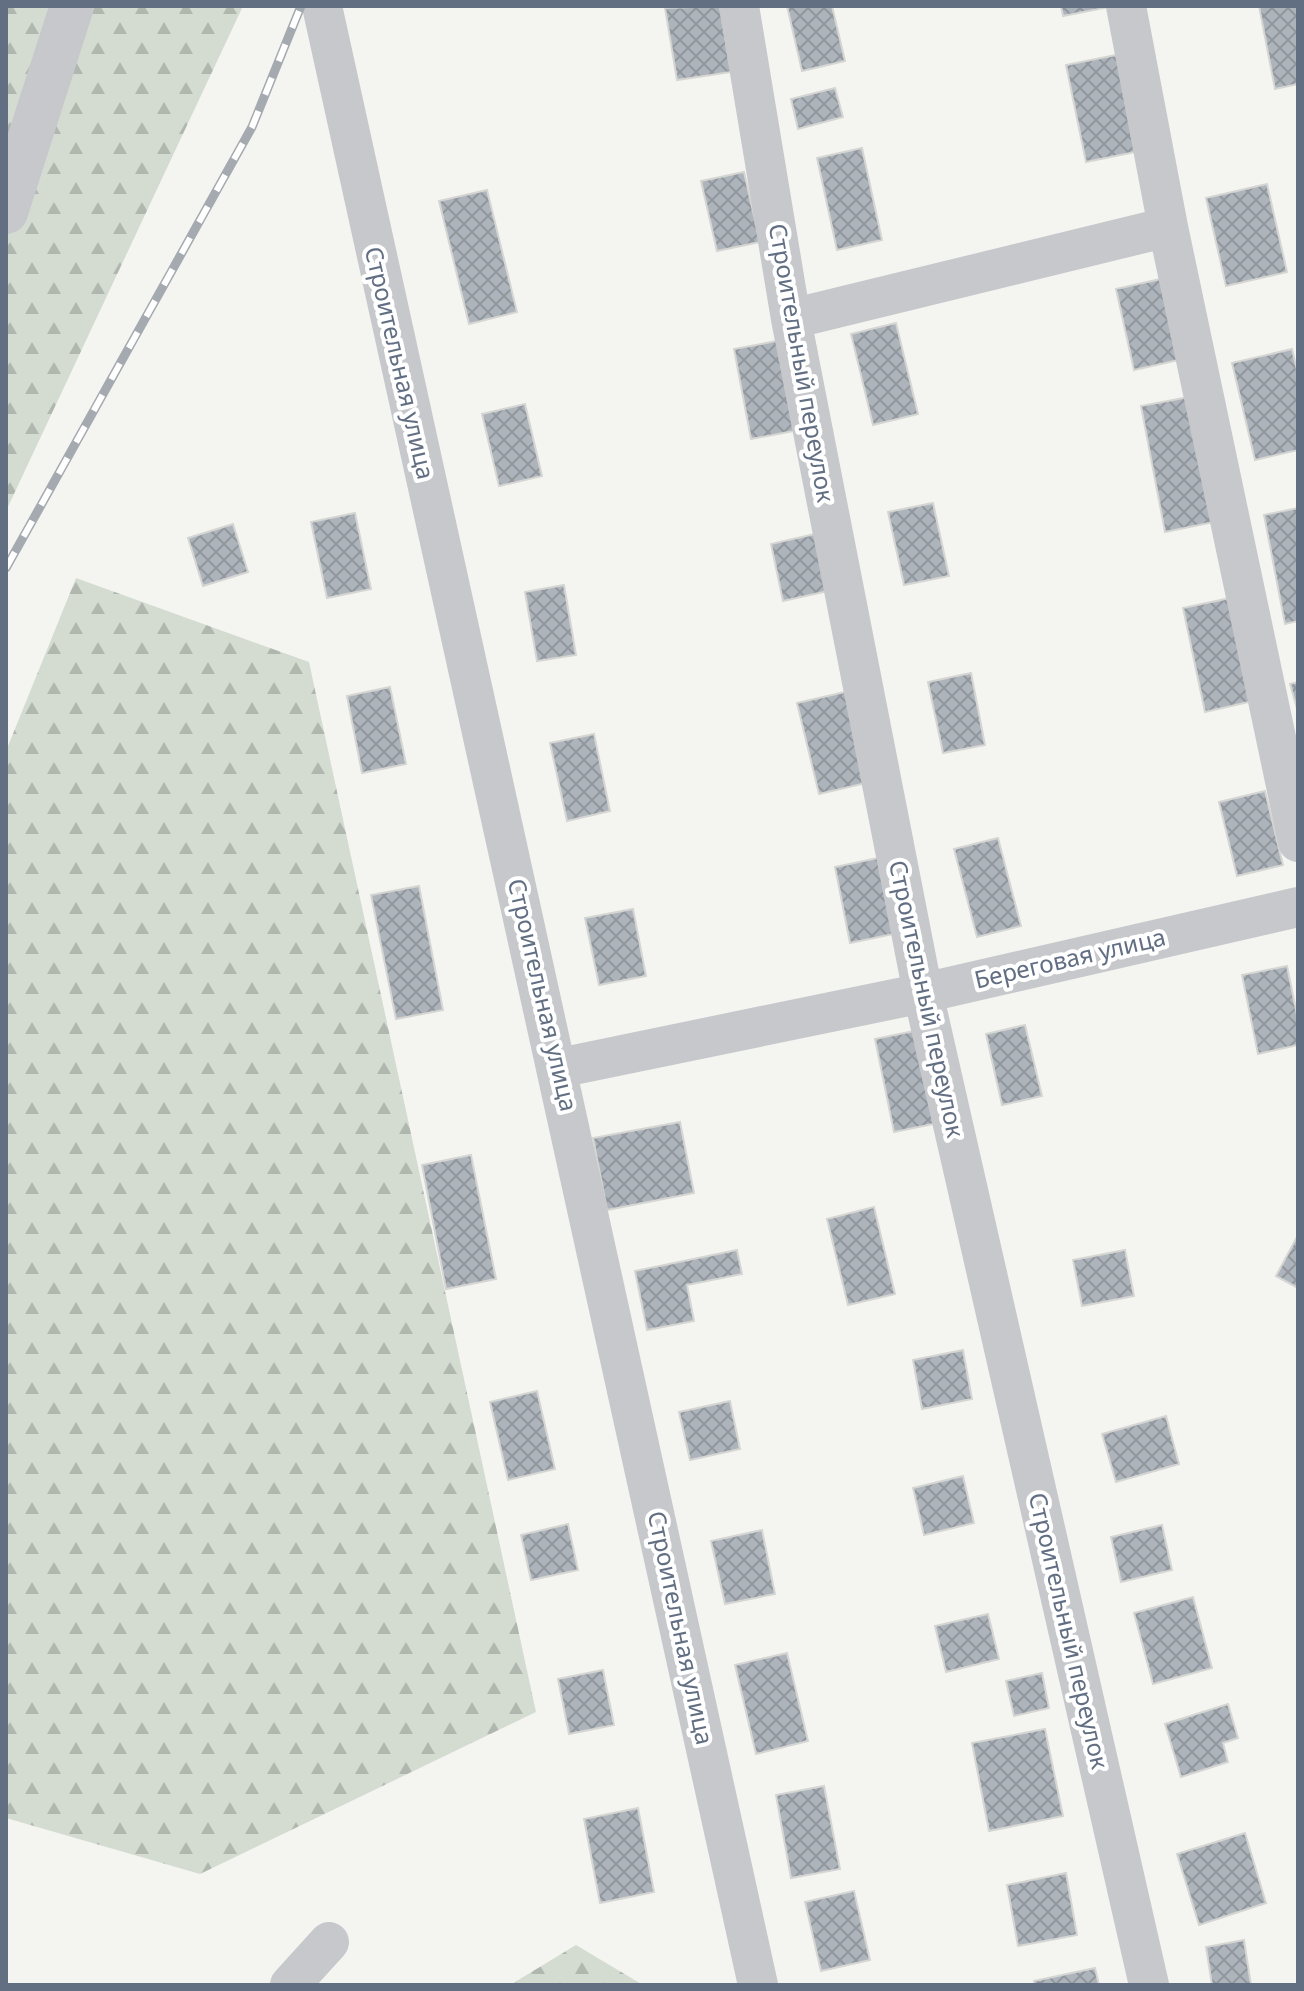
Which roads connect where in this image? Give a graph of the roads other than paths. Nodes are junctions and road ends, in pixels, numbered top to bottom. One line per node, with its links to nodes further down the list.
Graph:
1 (72, 6): 5 (street)
2 (739, 6): 7 (street, Строительный переулок)
3 (1126, 6): 6 (street)
4 (325, 9): 11 (street, Строительная улица)
5 (6, 212)
6 (1168, 227): 7 (street); 8 (street)
7 (791, 319): 10 (street, Строительный переулок)
8 (1298, 842)
9 (1298, 907): 10 (street, Береговая улица)
10 (923, 993): 11 (street, Береговая улица); 15 (street, Строительный переулок)
11 (559, 1068): 14 (street, Строительная улица)
12 (329, 1942): 13 (street)
13 (290, 1985)
14 (758, 1985)
15 (1149, 1985)

